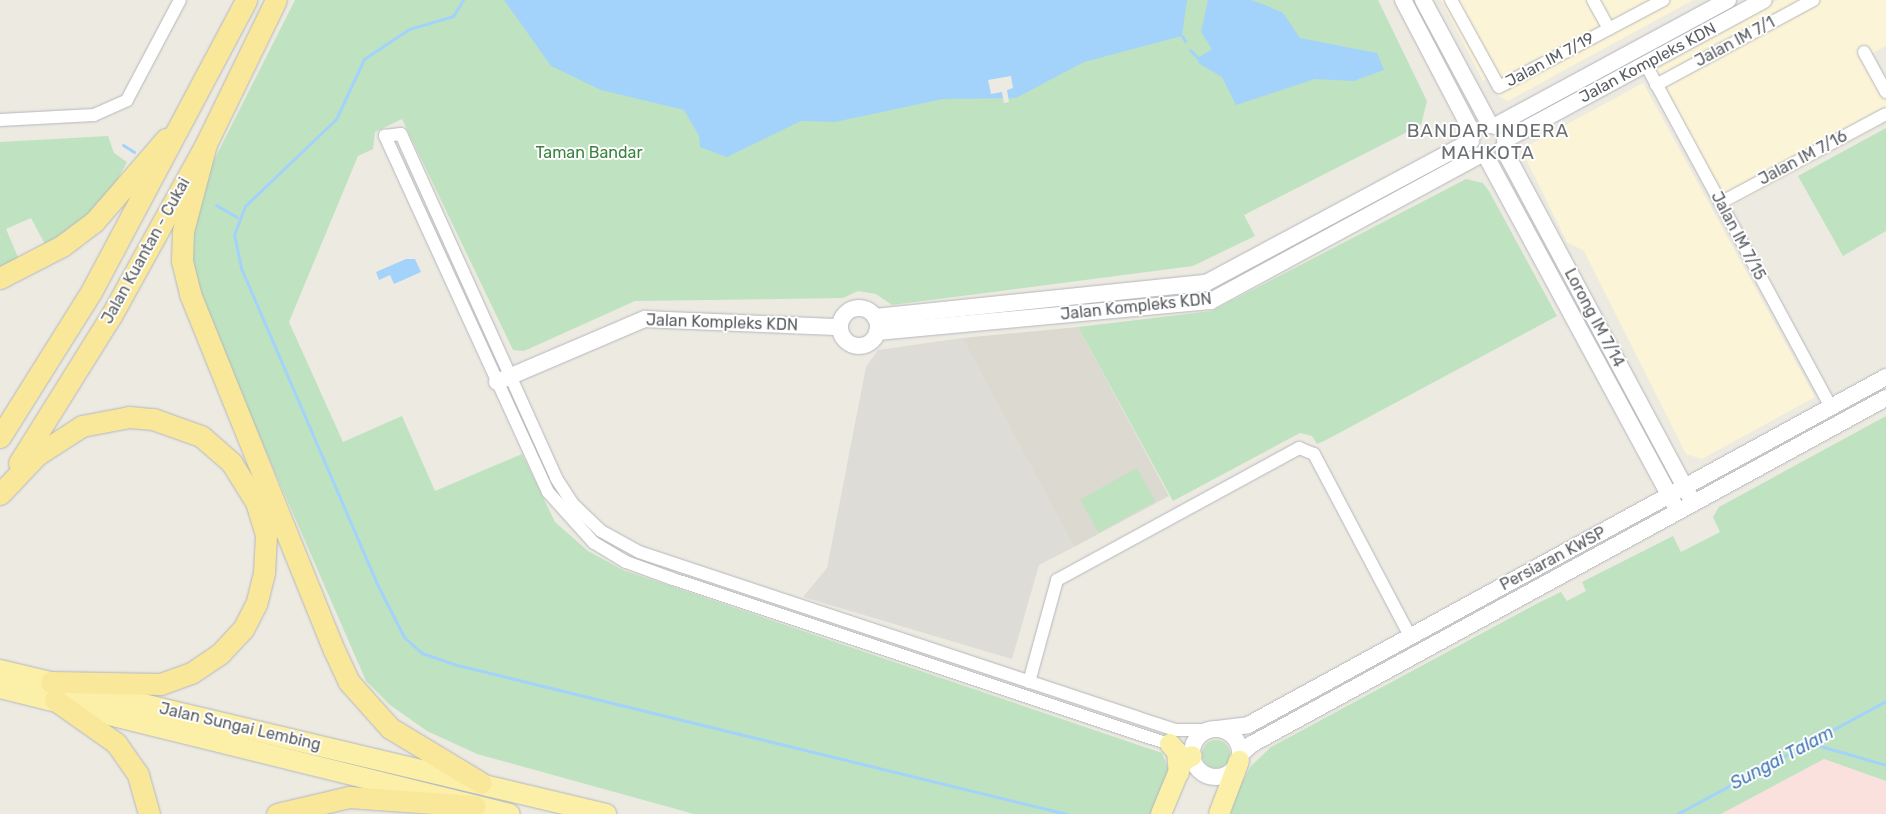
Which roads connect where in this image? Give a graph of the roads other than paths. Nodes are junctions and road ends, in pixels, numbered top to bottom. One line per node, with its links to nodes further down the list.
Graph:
1 (180, 0): 18 (street)
2 (246, 0): 19 (highway, Jalan Kuantan - Cukai)
3 (276, 0): 22 (highway, Jalan Kuantan - Cukai)
4 (1403, 0): 21 (street, Lorong IM 7/14)
5 (1423, 0): 20 (street, Lorong IM 7/14)
6 (1451, 0): 12 (street, Jalan IM 7/19)
7 (1593, 0): 12 (street)
8 (1663, 0): 12 (street, Jalan IM 7/19)
9 (1728, 0): 20 (street, Jalan Kompleks KDN)
10 (1764, 0): 14 (street, Jalan Kompleks KDN)
11 (1813, 0): 15 (street, Jalan IM 7/1)
12 (1609, 29)
13 (1864, 52): 16 (street)
14 (1646, 65): 15 (street, Jalan IM 7/15); 23 (street, Jalan Kompleks KDN)
15 (1656, 84): 25 (street, Jalan IM 7/15)
16 (1886, 92)
17 (1886, 114): 25 (street, Jalan IM 7/16)
18 (0, 120)
19 (184, 121): 26 (highway); 38 (highway, Jalan Kuantan - Cukai)
20 (1493, 126): 21 (street, Jalan Kompleks KDN); 23 (street, Lorong IM 7/14)
21 (1472, 137): 24 (street, Lorong IM 7/14); 27 (street, Jalan Kompleks KDN)
22 (206, 144): 40 (highway, Jalan Kuantan - Cukai); 59 (highway)
23 (1504, 144): 24 (street, Jalan Kompleks KDN); 39 (street, Lorong IM 7/14)
24 (1484, 156): 28 (street, Jalan Kompleks KDN); 41 (street, Lorong IM 7/14)
25 (1720, 203): 35 (street, Jalan IM 7/15)
26 (0, 278)
27 (1206, 284): 28 (street); 29 (street, Jalan Kompleks KDN)
28 (1211, 301): 29 (street, Jalan Kompleks KDN)
29 (876, 325): 30 (street); 30 (street)
30 (839, 328): 31 (street, Jalan Kompleks KDN)
31 (512, 375): 33 (street, Jalan Kompleks KDN); 33 (street); 44 (street)
32 (1886, 377): 35 (street, Persiaran KWSP)
33 (497, 382): 45 (street)
34 (1886, 398): 37 (street, Persiaran KWSP)
35 (1831, 407): 36 (street, Persiaran KWSP)
36 (1815, 416): 37 (street); 39 (street, Persiaran KWSP)
37 (1824, 432): 42 (street, Persiaran KWSP)
38 (0, 437)
39 (1685, 488): 41 (street, Persiaran KWSP); 42 (street, Lorong IM 7/14)
40 (0, 494): 53 (highway)
41 (1670, 496): 43 (street, Lorong IM 7/14); 46 (street, Persiaran KWSP)
42 (1693, 502): 43 (street, Persiaran KWSP)
43 (1678, 511): 48 (street, Persiaran KWSP)
44 (782, 599): 45 (street); 50 (street)
45 (777, 614): 50 (street)
46 (1426, 627): 47 (street, Persiaran KWSP); 48 (street)
47 (1410, 636): 51 (street); 54 (street, Persiaran KWSP)
48 (1435, 643): 57 (street, Persiaran KWSP)
49 (0, 670): 53 (main road, Jalan Sungai Lembing)
50 (1010, 682): 51 (street); 55 (street)
51 (1029, 682): 54 (street)
52 (0, 688): 53 (main road, Jalan Sungai Lembing)
53 (52, 691): 59 (main road, Jalan Sungai Lembing); 60 (main road, Jalan Sungai Lembing); 61 (highway)
54 (1214, 729): 56 (street); 57 (street)
55 (1170, 744): 56 (street); 58 (main road)
56 (1192, 754): 57 (street, Persiaran KWSP); 58 (main road)
57 (1240, 758): 66 (main road)
58 (1179, 773): 65 (main road)
59 (480, 783): 64 (main road, Jalan Sungai Lembing)
60 (475, 806): 62 (highway); 63 (main road, Jalan Sungai Lembing)
61 (149, 814)
62 (277, 814)
63 (510, 814)
64 (606, 814)
65 (1161, 814)
66 (1219, 814)

